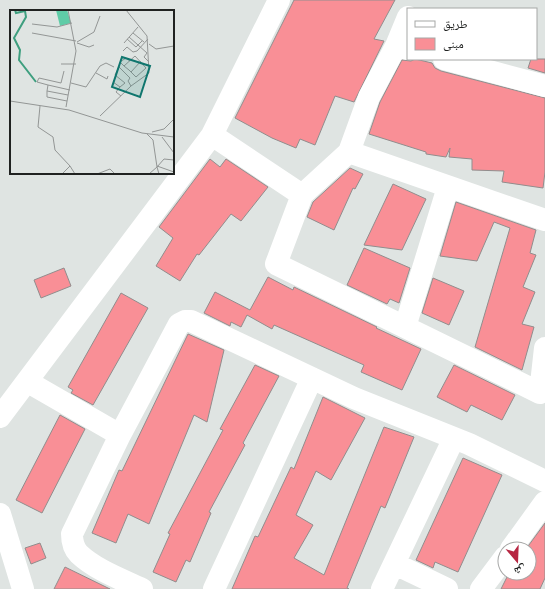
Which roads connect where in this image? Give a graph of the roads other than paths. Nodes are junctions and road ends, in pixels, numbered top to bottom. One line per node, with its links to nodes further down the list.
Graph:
1 (279, 0): 6 (street)
2 (407, 22): 3 (street)
3 (402, 48): 7 (street)
4 (448, 60): 5 (street)
5 (545, 86)
6 (212, 135): 9 (street); 14 (street)
7 (349, 152): 8 (street); 9 (street)
8 (448, 187): 10 (street); 11 (street)
9 (302, 196): 11 (street)
10 (545, 220)
11 (405, 327): 12 (street)
12 (545, 348)
13 (312, 378): 16 (street); 17 (street); 26 (street)
14 (28, 382): 15 (street); 16 (street)
15 (0, 417)
16 (120, 435): 25 (street)
17 (454, 438): 18 (street); 22 (street)
18 (545, 481)
19 (545, 502): 21 (street)
20 (0, 514): 24 (street)
21 (516, 541)
22 (395, 564): 27 (street); 28 (street)
23 (497, 568): 29 (street)
24 (23, 589)
25 (142, 589)
26 (214, 589)
27 (382, 589)
28 (447, 589)
29 (481, 589)

